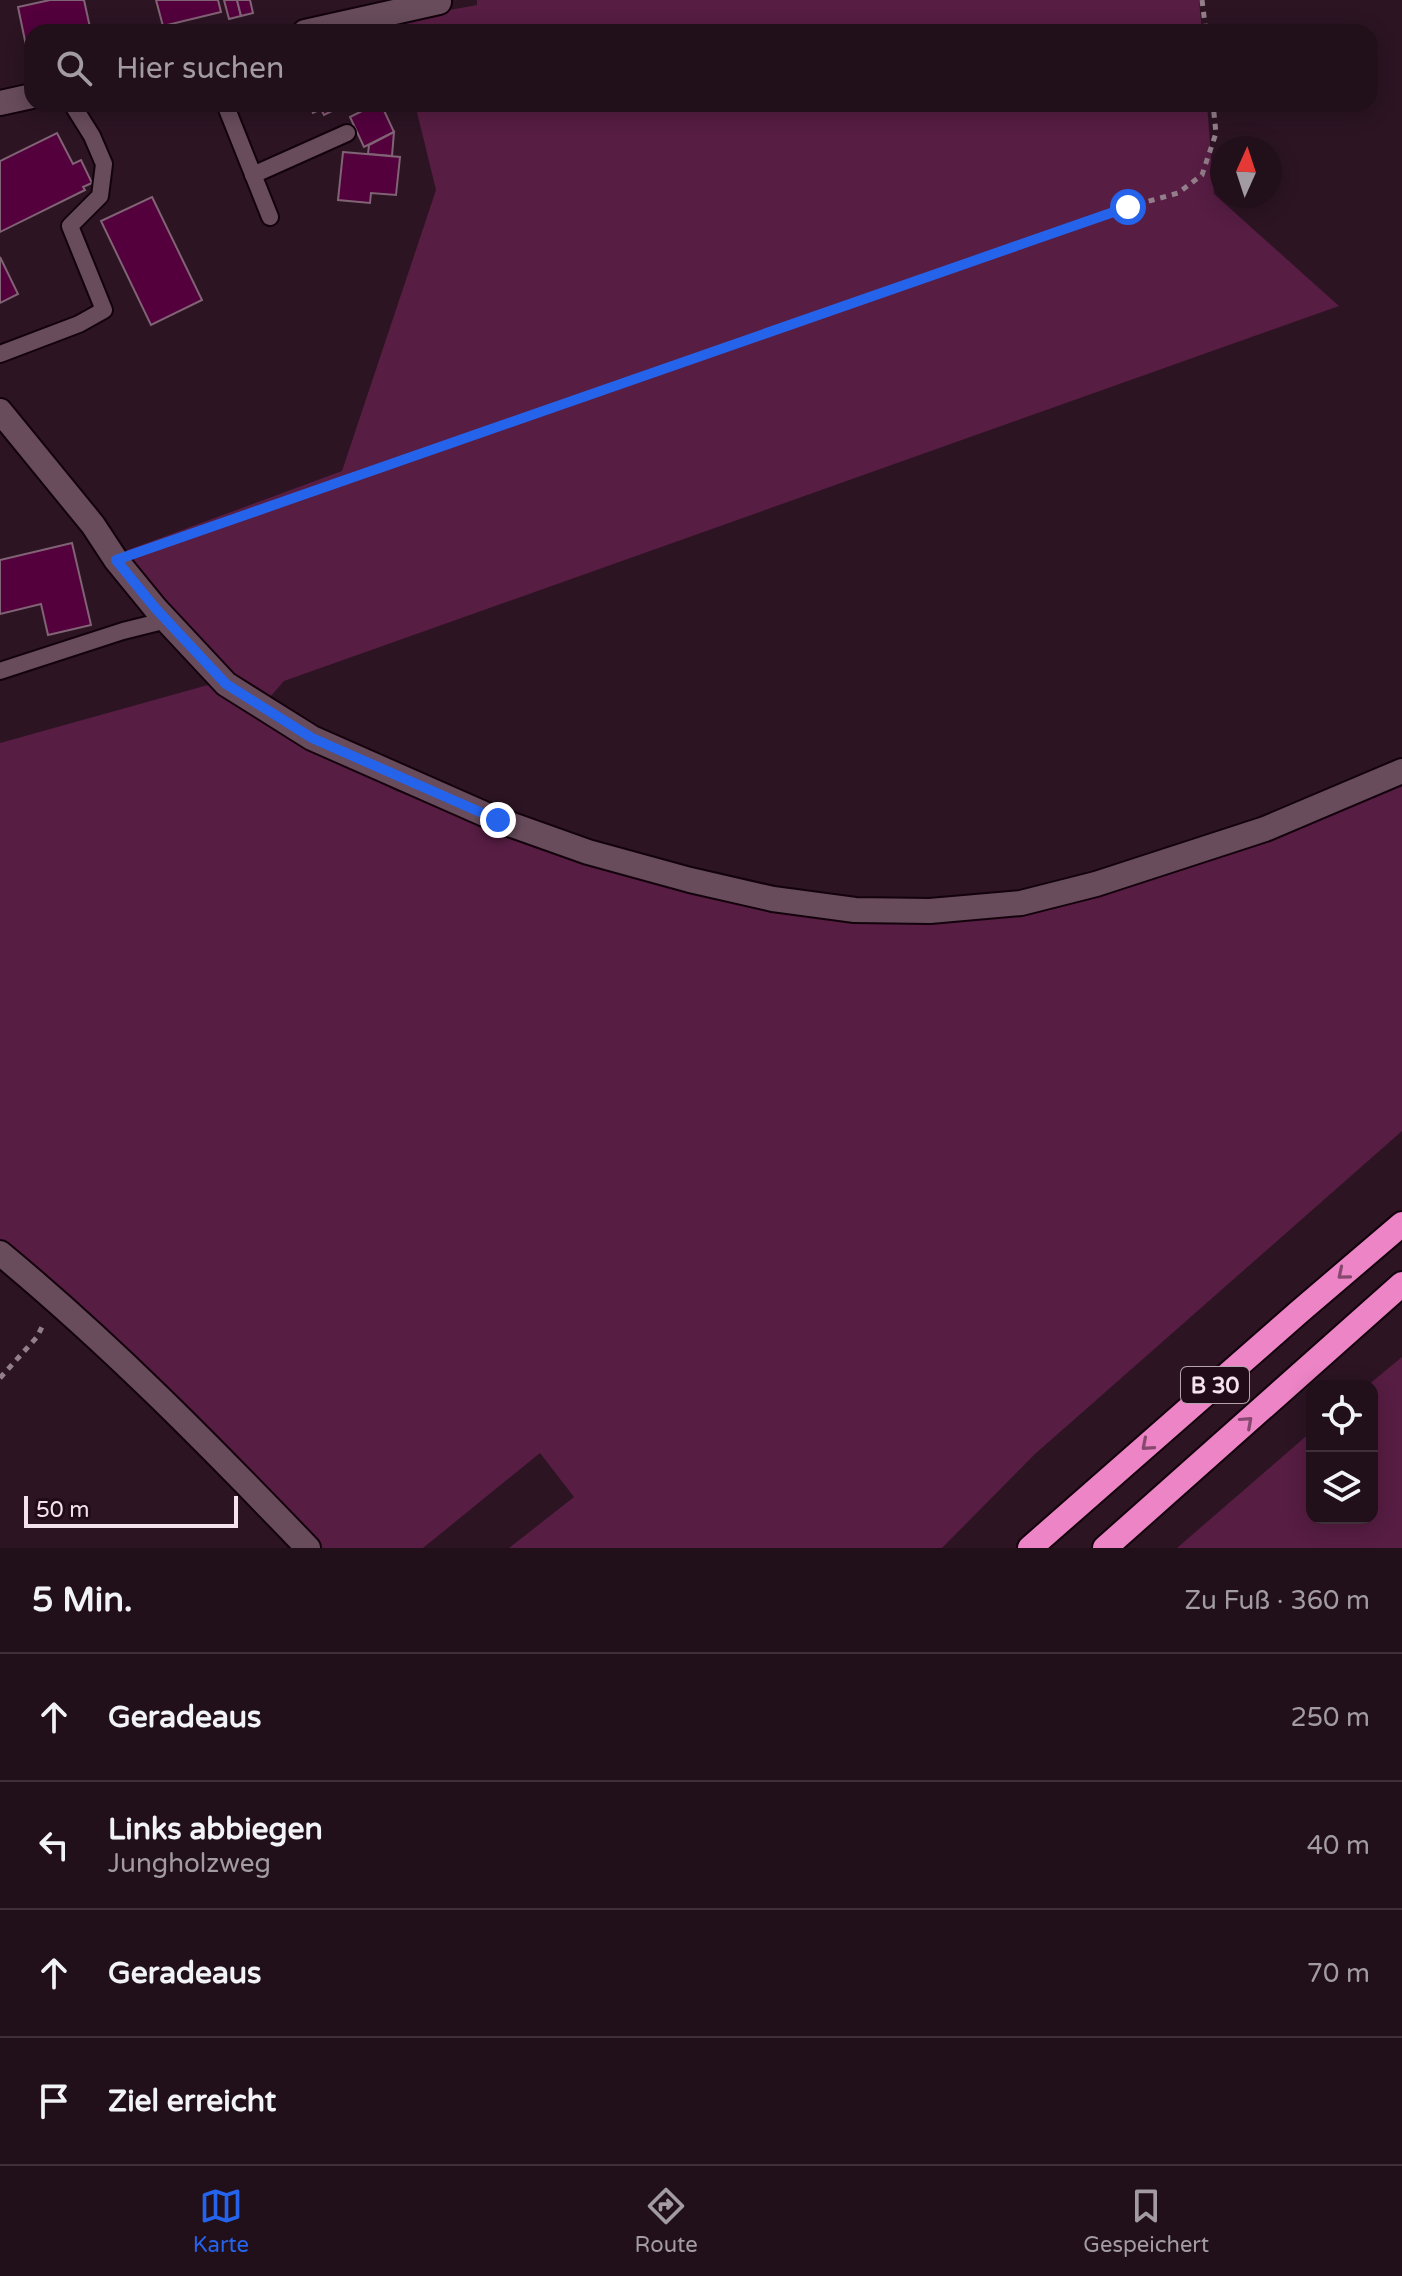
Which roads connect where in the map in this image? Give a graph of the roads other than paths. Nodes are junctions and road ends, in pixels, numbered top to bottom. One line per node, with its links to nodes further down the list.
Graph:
1 (439, 2): 2 (street)
2 (341, 24)
3 (24, 98): 4 (street)
4 (0, 103)
5 (77, 112): 10 (lane)
6 (228, 112): 8 (lane)
7 (347, 133): 8 (lane)
8 (253, 175): 9 (lane)
9 (270, 217)
10 (0, 354)
11 (0, 411): 12 (street)
12 (167, 620): 13 (lane); 14 (street)
13 (0, 671)
14 (1402, 771)
15 (1402, 1224): 19 (highway, B 30, one-way to 19)
16 (0, 1253): 18 (street)
17 (1402, 1284): 20 (highway, B 30, one-way to 17)
18 (308, 1548)
19 (1030, 1548)
20 (1105, 1548)

